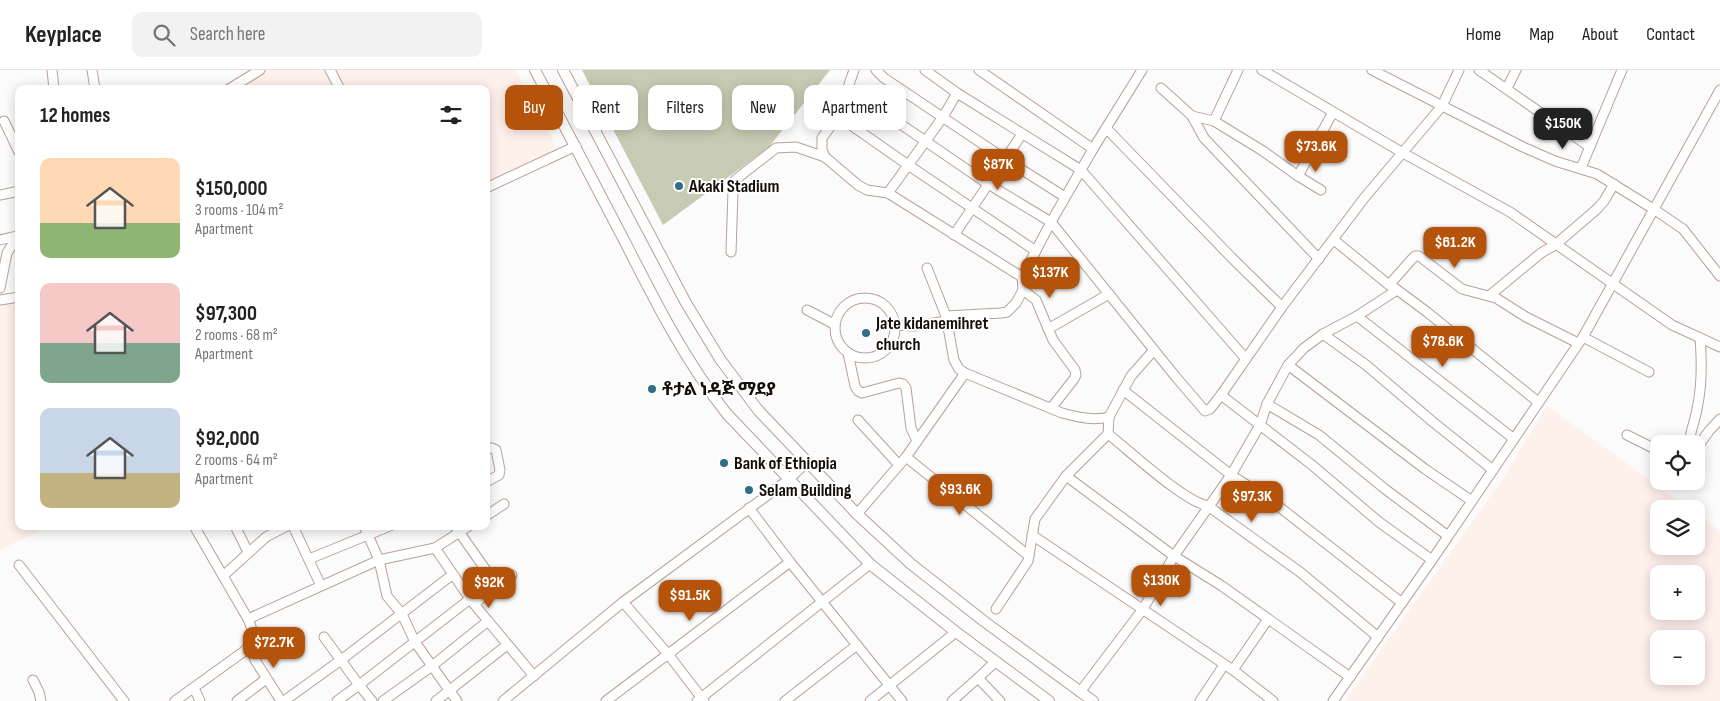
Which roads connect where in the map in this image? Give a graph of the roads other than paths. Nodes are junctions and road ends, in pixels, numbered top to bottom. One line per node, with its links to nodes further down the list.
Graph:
1 (52, 70): 19 (street)
2 (92, 70): 20 (street)
3 (260, 70): 21 (street)
4 (330, 70): 22 (street)
5 (535, 70): 41 (main road)
6 (563, 70): 117 (main road)
7 (854, 70): 23 (street)
8 (876, 70): 31 (street)
9 (925, 70): 27 (street)
10 (978, 70): 43 (street)
11 (1142, 70): 34 (street)
12 (1238, 70): 33 (street)
13 (1262, 70): 29 (street)
14 (1372, 70): 28 (street)
15 (1458, 70): 28 (street)
16 (1479, 70): 25 (street)
17 (1516, 70): 25 (street)
18 (1622, 70): 42 (street)
19 (54, 85)
20 (94, 85)
21 (236, 85)
22 (338, 85)
23 (849, 85)
24 (1161, 88): 30 (street)
25 (1507, 88): 42 (street)
26 (1720, 90): 60 (street)
27 (956, 93): 31 (street); 38 (street)
28 (1442, 106): 44 (street); 48 (street)
29 (1333, 112): 44 (street); 50 (street)
30 (1192, 116): 33 (street); 70 (street)
31 (943, 117): 39 (street); 46 (street)
32 (4, 121): 40 (street)
33 (1214, 121): 50 (street)
34 (1106, 128): 43 (street); 82 (street)
35 (906, 129): 39 (street)
36 (828, 130): 45 (street)
37 (858, 130): 47 (street)
38 (1022, 134): 46 (street); 49 (street)
39 (924, 142): 47 (street); 51 (street)
40 (15, 144)
41 (576, 146): 53 (street); 123 (main road)
42 (1590, 146): 48 (street)
43 (1093, 148): 49 (street)
44 (1403, 153): 66 (street); 67 (street)
45 (825, 157): 56 (street); 69 (street)
46 (1005, 159): 51 (street); 58 (street)
47 (908, 165): 56 (street); 59 (street)
48 (1581, 168): 52 (street)
49 (1081, 170): 58 (street); 95 (street)
50 (1298, 176): 54 (street)
51 (988, 184): 59 (street); 61 (street)
52 (1614, 184): 60 (street); 67 (street)
53 (490, 186)
54 (1321, 190)
55 (15, 191): 57 (street)
56 (888, 193): 62 (street)
57 (0, 195)
58 (1066, 197): 61 (street)
59 (972, 208): 62 (street); 68 (street)
60 (1655, 210): 72 (street); 74 (street)
61 (1051, 222): 68 (street); 78 (street)
62 (954, 235): 73 (street)
63 (15, 236): 64 (street)
64 (0, 240)
65 (15, 240): 76 (street)
66 (1334, 240): 70 (street); 75 (street)
67 (1555, 245): 74 (street); 79 (street)
68 (1036, 251): 73 (street)
69 (730, 252)
70 (1319, 259): 82 (street)
71 (927, 268): 85 (street)
72 (1720, 276)
73 (1022, 278): 77 (street)
74 (1612, 285): 90 (street); 91 (street)
75 (1393, 287): 79 (street); 84 (street); 101 (street)
76 (0, 288)
77 (1023, 290): 85 (street); 88 (street)
78 (1109, 294): 88 (street); 93 (street)
79 (1489, 296): 91 (street)
80 (15, 297): 81 (street)
81 (0, 300)
82 (1282, 307): 95 (street)
83 (807, 310): 86 (street)
84 (1357, 316): 89 (street); 112 (street)
85 (946, 319): 87 (street); 98 (street)
86 (834, 324): 87 (street); 94 (street)
87 (895, 325): 94 (street)
88 (1048, 329): 103 (street)
89 (1323, 334): 96 (street); 119 (street)
90 (1700, 338): 92 (street); 110 (street)
91 (1581, 340): 97 (street); 101 (street)
92 (1720, 348)
93 (1154, 350): 99 (street); 100 (street)
94 (848, 353): 113 (street)
95 (1246, 359): 100 (street)
96 (1288, 365): 102 (street); 124 (street)
97 (1649, 372)
98 (966, 373): 103 (street); 113 (street)
99 (1123, 390): 104 (street); 120 (street)
100 (1221, 395): 107 (street)
101 (1538, 402): 112 (street)
102 (1267, 404): 107 (street); 139 (street)
103 (1052, 407): 104 (street)
104 (1110, 417): 108 (street)
105 (1720, 419): 111 (street)
106 (858, 420): 118 (street)
107 (1260, 425): 120 (street); 146 (street)
108 (1108, 434): 121 (street); 126 (street)
109 (1627, 435): 114 (street)
110 (1691, 435)
111 (1705, 437)
112 (1514, 439): 119 (street)
113 (917, 441): 116 (street)
114 (1650, 446)
115 (490, 448): 122 (street)
116 (906, 457): 118 (street); 142 (street)
117 (806, 463): 123 (street); 129 (main road)
118 (899, 465): 129 (street)
119 (1493, 470): 124 (street)
120 (1231, 475): 126 (street); 158 (street)
121 (1066, 476): 138 (street); 143 (street)
122 (490, 480)
123 (788, 480): 127 (street); 148 (main road)
124 (1472, 501): 139 (street)
125 (504, 504): 128 (street)
126 (1208, 506): 143 (street); 167 (street)
127 (749, 508): 147 (street); 156 (street)
128 (490, 513)
129 (856, 514): 187 (main road)
130 (198, 530): 152 (street)
131 (237, 530): 141 (street)
132 (271, 530): 141 (street)
133 (295, 530): 144 (street)
134 (366, 530): 137 (street)
135 (380, 530): 137 (street)
136 (457, 530): 140 (street); 154 (street)
137 (368, 535): 144 (street); 145 (street)
138 (1032, 535): 142 (street); 160 (street)
139 (1448, 536): 146 (street)
140 (434, 548): 145 (street); 150 (street)
141 (248, 552): 152 (street)
142 (1029, 556): 159 (street)
143 (1174, 556): 160 (street); 163 (street)
144 (309, 559): 153 (street)
145 (379, 560): 153 (street); 161 (street)
146 (1432, 560): 158 (street)
147 (790, 562): 157 (street); 172 (street)
148 (870, 564): 157 (street); 165 (main road)
149 (19, 565): 190 (street)
150 (452, 575): 155 (street); 161 (street)
151 (512, 575): 154 (street)
152 (223, 576): 162 (street)
153 (321, 586): 162 (street)
154 (497, 586): 155 (street)
155 (472, 601): 164 (street); 168 (street)
156 (623, 602): 172 (street); 178 (street)
157 (823, 602): 171 (street); 188 (street)
158 (1402, 603): 167 (street)
159 (996, 609)
160 (1143, 609): 175 (street); 187 (street)
161 (402, 614): 168 (street); 173 (street)
162 (248, 619): 169 (street)
163 (1268, 619): 177 (street); 179 (street)
164 (488, 621): 170 (street); 176 (street)
165 (956, 632): 174 (main road); 184 (street)
166 (324, 637): 173 (street)
167 (1378, 637): 179 (street)
168 (416, 642): 176 (street); 183 (street)
169 (251, 645): 181 (street); 185 (street)
170 (507, 645): 178 (street); 186 (street)
171 (857, 645): 184 (street); 202 (street)
172 (668, 654): 188 (street); 201 (street)
173 (341, 660): 183 (street); 194 (street)
174 (996, 662): 180 (street); 207 (main road)
175 (1224, 665): 177 (street); 209 (street)
176 (432, 666): 186 (street); 197 (street)
177 (1233, 670): 210 (street)
178 (534, 676): 200 (street)
179 (1350, 677): 211 (street)
180 (978, 678): 205 (street); 206 (street)
181 (266, 679): 193 (street); 194 (street)
182 (33, 680): 189 (street)
183 (359, 685): 195 (street); 196 (street)
184 (888, 685): 203 (street); 204 (street)
185 (194, 688): 191 (street); 192 (street)
186 (450, 691): 198 (street); 199 (street)
187 (1080, 692): 208 (main road)
188 (701, 700)
189 (40, 701)
190 (124, 701)
191 (175, 701)
192 (200, 701)
193 (237, 701)
194 (282, 701)
195 (337, 701)
196 (372, 701)
197 (383, 701)
198 (436, 701)
199 (457, 701)
200 (503, 701)
201 (606, 701)
202 (785, 701)
203 (870, 701)
204 (902, 701)
205 (952, 701)
206 (1000, 701)
207 (1049, 701)
208 (1092, 701)
209 (1200, 701)
210 (1273, 701)
211 (1333, 701)

